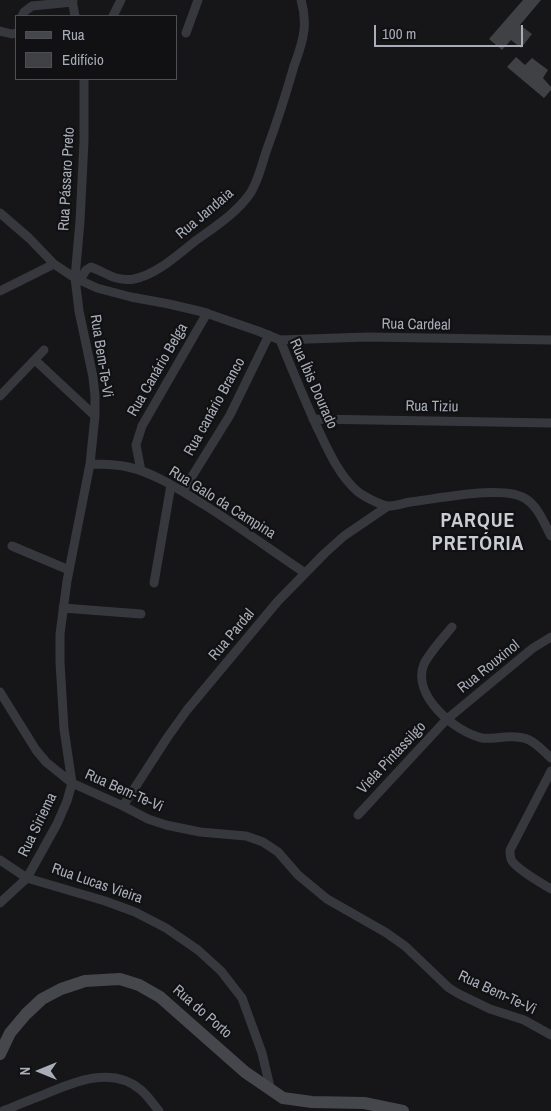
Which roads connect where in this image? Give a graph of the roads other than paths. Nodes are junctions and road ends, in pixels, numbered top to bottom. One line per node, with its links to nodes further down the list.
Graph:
1 (121, 0): 7 (street)
2 (198, 0): 10 (street)
3 (301, 0): 14 (street, Rua Jandaia)
4 (72, 1): 5 (street); 6 (street)
5 (22, 15)
6 (75, 15)
7 (114, 15)
8 (0, 31): 9 (street)
9 (15, 33)
10 (186, 33)
11 (84, 80): 14 (street, Rua Pássaro Preto)
12 (0, 213): 13 (street, Rua Íbis Dourado)
13 (54, 264): 14 (street, Rua Íbis Dourado); 15 (street)
14 (78, 279): 16 (street, Rua Íbis Dourado); 23 (street, Rua Bem-Te-Vi)
15 (0, 291)
16 (207, 313): 17 (street, Rua Íbis Dourado); 27 (street, Rua Canário Belga)
17 (269, 336): 18 (street, Rua Íbis Dourado); 29 (street, Rua canário Branco)
18 (280, 340): 19 (street, Rua Cardeal); 24 (street, Rua Íbis Dourado)
19 (551, 340)
20 (44, 350): 21 (street)
21 (35, 360): 22 (street); 23 (street)
22 (0, 396)
23 (95, 416): 26 (street, Rua Bem-Te-Vi)
24 (313, 419): 25 (street, Rua Tiziu); 30 (street, Rua Íbis Dourado)
25 (551, 423)
26 (90, 464): 27 (street, Rua Galo da Campina); 33 (street, Rua Bem-Te-Vi)
27 (141, 471): 28 (street, Rua Galo da Campina)
28 (171, 485): 29 (street, Rua Galo da Campina); 35 (street)
29 (183, 492): 34 (street, Rua Galo da Campina)
30 (388, 506): 31 (street); 34 (street, Rua Pardal)
31 (551, 536)
32 (12, 546): 33 (street)
33 (69, 570): 36 (street, Rua Bem-Te-Vi)
34 (305, 573): 45 (street, Rua Pardal)
35 (154, 583)
36 (63, 608): 37 (street); 44 (street, Rua Bem-Te-Vi)
37 (141, 614)
38 (452, 627): 41 (street)
39 (551, 637): 41 (street, Rua Rouxinol)
40 (0, 692): 44 (street)
41 (446, 720): 42 (street); 46 (street, Viela Pintassilgo)
42 (551, 758)
43 (551, 771): 49 (street)
44 (72, 783): 45 (street, Rua Bem-Te-Vi); 48 (street, Rua Siriema)
45 (124, 806): 51 (street, Rua Bem-Te-Vi)
46 (358, 815)
47 (0, 860): 48 (street, Rua Lucas Vieira)
48 (27, 878): 50 (street, Rua Siriema); 53 (street, Rua Lucas Vieira)
49 (551, 889)
50 (0, 903)
51 (551, 1035)
52 (0, 1054): 53 (street, Rua do Porto)
53 (271, 1090): 56 (street, Rua do Porto)
54 (3, 1111): 55 (street)
55 (159, 1111)
56 (402, 1111)

